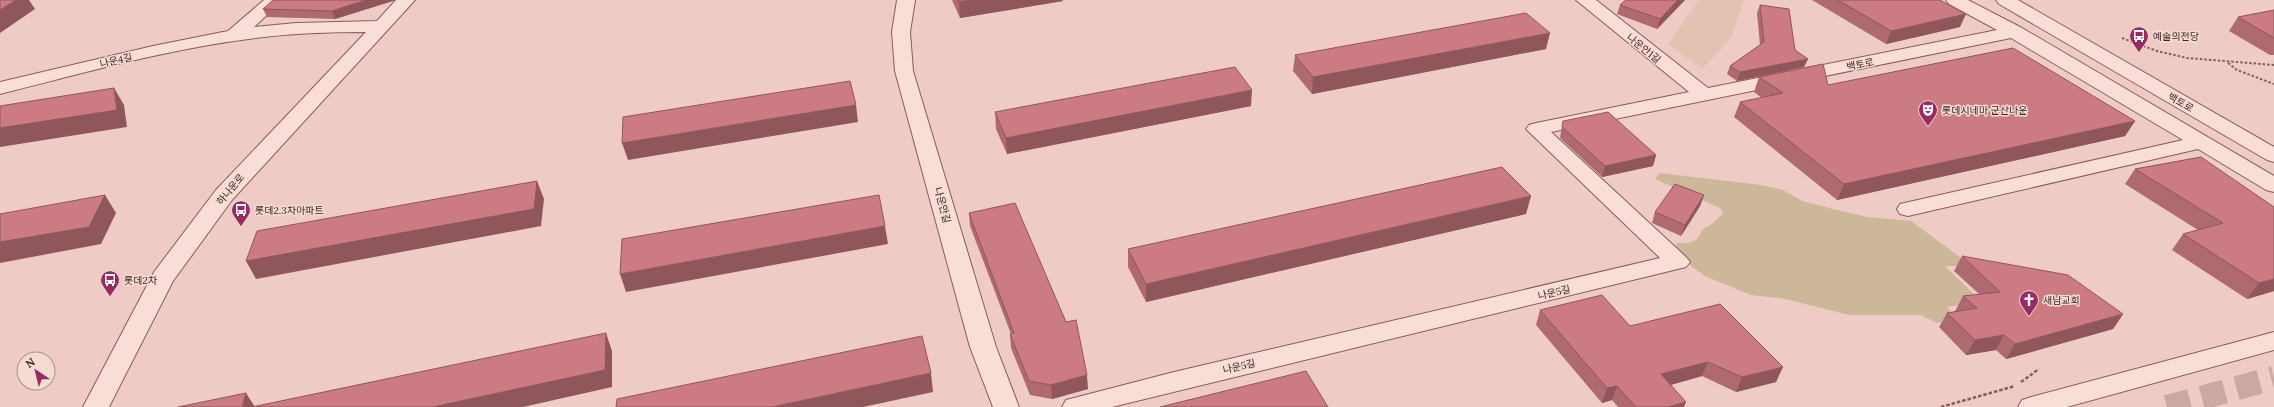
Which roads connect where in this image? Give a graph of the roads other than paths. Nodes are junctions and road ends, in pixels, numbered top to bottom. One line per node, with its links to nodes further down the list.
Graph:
1 (274, 0): 9 (street)
2 (406, 0): 7 (street, 하나운로)
3 (906, 0): 20 (street, 나운안길)
4 (1585, 0): 11 (street, 나운안1길)
5 (1955, 0): 8 (street)
6 (2004, 0): 14 (street, 백토로)
7 (380, 26): 9 (street, 나운4길); 19 (street, 하나운로)
8 (2016, 32): 11 (street, 백토로); 12 (street)
9 (234, 36): 10 (street, 나운4길)
10 (0, 88)
11 (1704, 95): 21 (street, 나운5길)
12 (2202, 142): 13 (street); 17 (street)
13 (2224, 156): 15 (street); 16 (street)
14 (2274, 156)
15 (2274, 185)
16 (2274, 192)
17 (1908, 209)
18 (2274, 341): 22 (street)
19 (96, 407)
20 (1006, 407)
21 (1075, 407)
22 (2031, 407)

